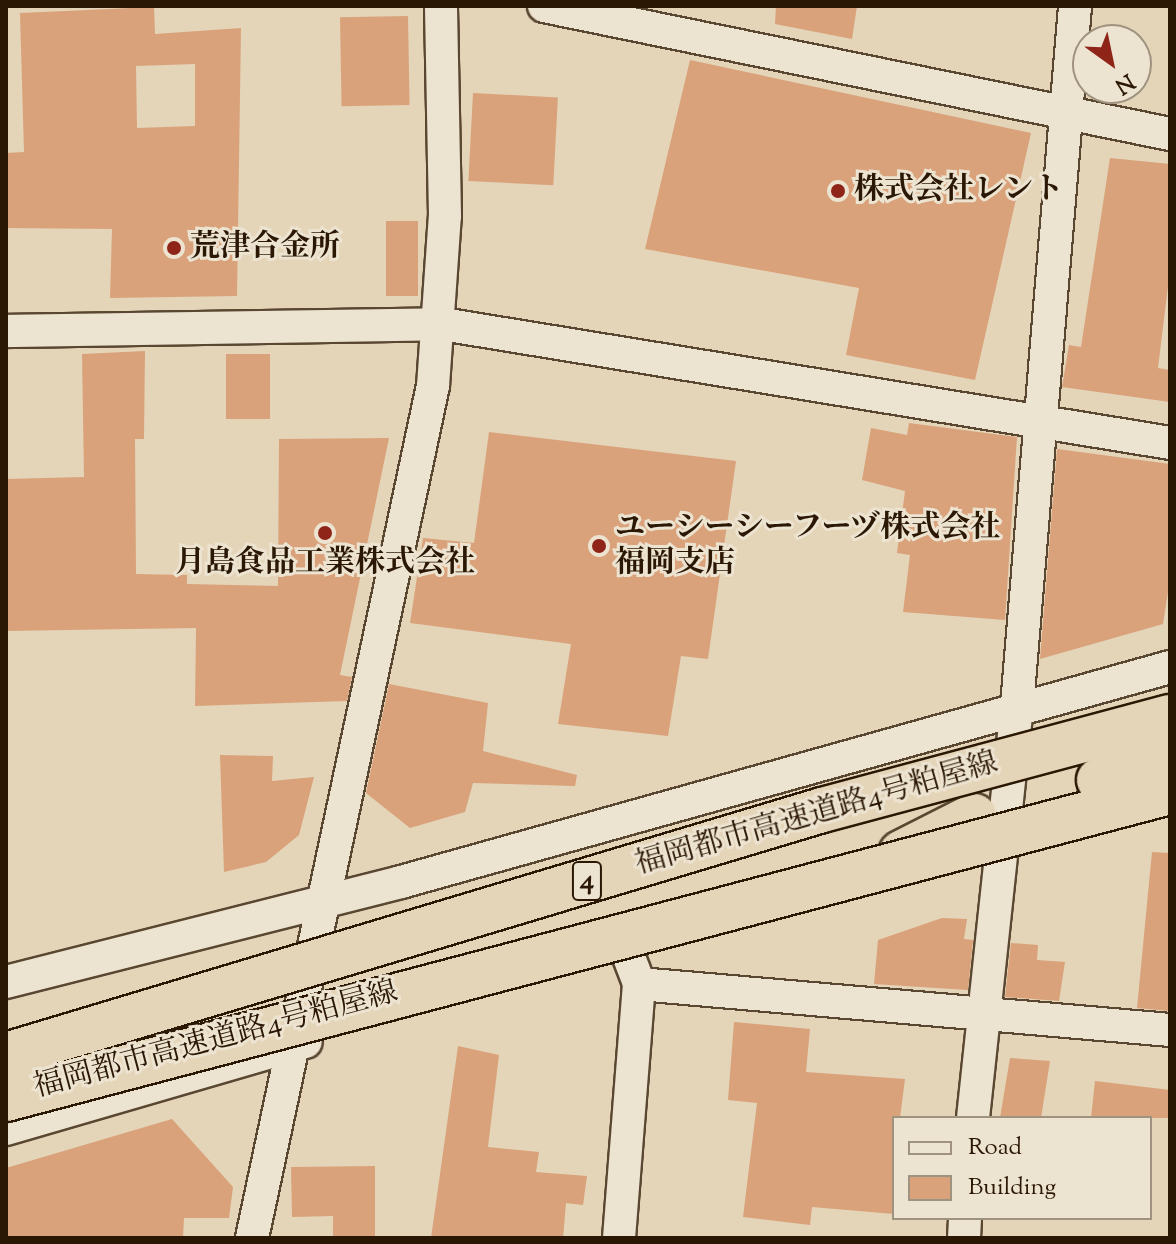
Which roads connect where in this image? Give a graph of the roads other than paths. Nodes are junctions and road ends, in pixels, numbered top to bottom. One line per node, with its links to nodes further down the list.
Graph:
1 (441, 6): 6 (street)
2 (544, 6): 4 (street)
3 (1075, 6): 4 (street)
4 (1068, 113): 5 (street); 8 (street)
5 (1170, 134)
6 (442, 324): 7 (street); 8 (street); 18 (street)
7 (6, 331)
8 (1036, 424): 9 (street); 12 (street)
9 (1170, 443)
10 (1170, 667): 12 (street)
11 (1170, 697): 24 (highway)
12 (1017, 706): 17 (street); 18 (street)
13 (1170, 717): 27 (highway, 福岡都市高速道路4号粕屋線 / 4, bridge)
14 (1170, 760): 19 (highway, bridge)
15 (1170, 792): 28 (highway, 福岡都市高速道路4号粕屋線 / 4, bridge)
16 (1170, 808): 17 (street)
17 (996, 856): 19 (street); 23 (street)
18 (322, 900): 21 (street); 26 (street)
19 (788, 909): 20 (street)
20 (627, 952): 22 (street); 26 (street)
21 (12, 976)
22 (639, 984): 23 (street); 32 (street)
23 (981, 1011): 25 (street); 29 (street)
24 (6, 1027)
25 (1170, 1030)
26 (289, 1047): 30 (street); 31 (street)
27 (6, 1055)
28 (6, 1099)
29 (973, 1116)
30 (6, 1129)
31 (252, 1238)
32 (619, 1238)

